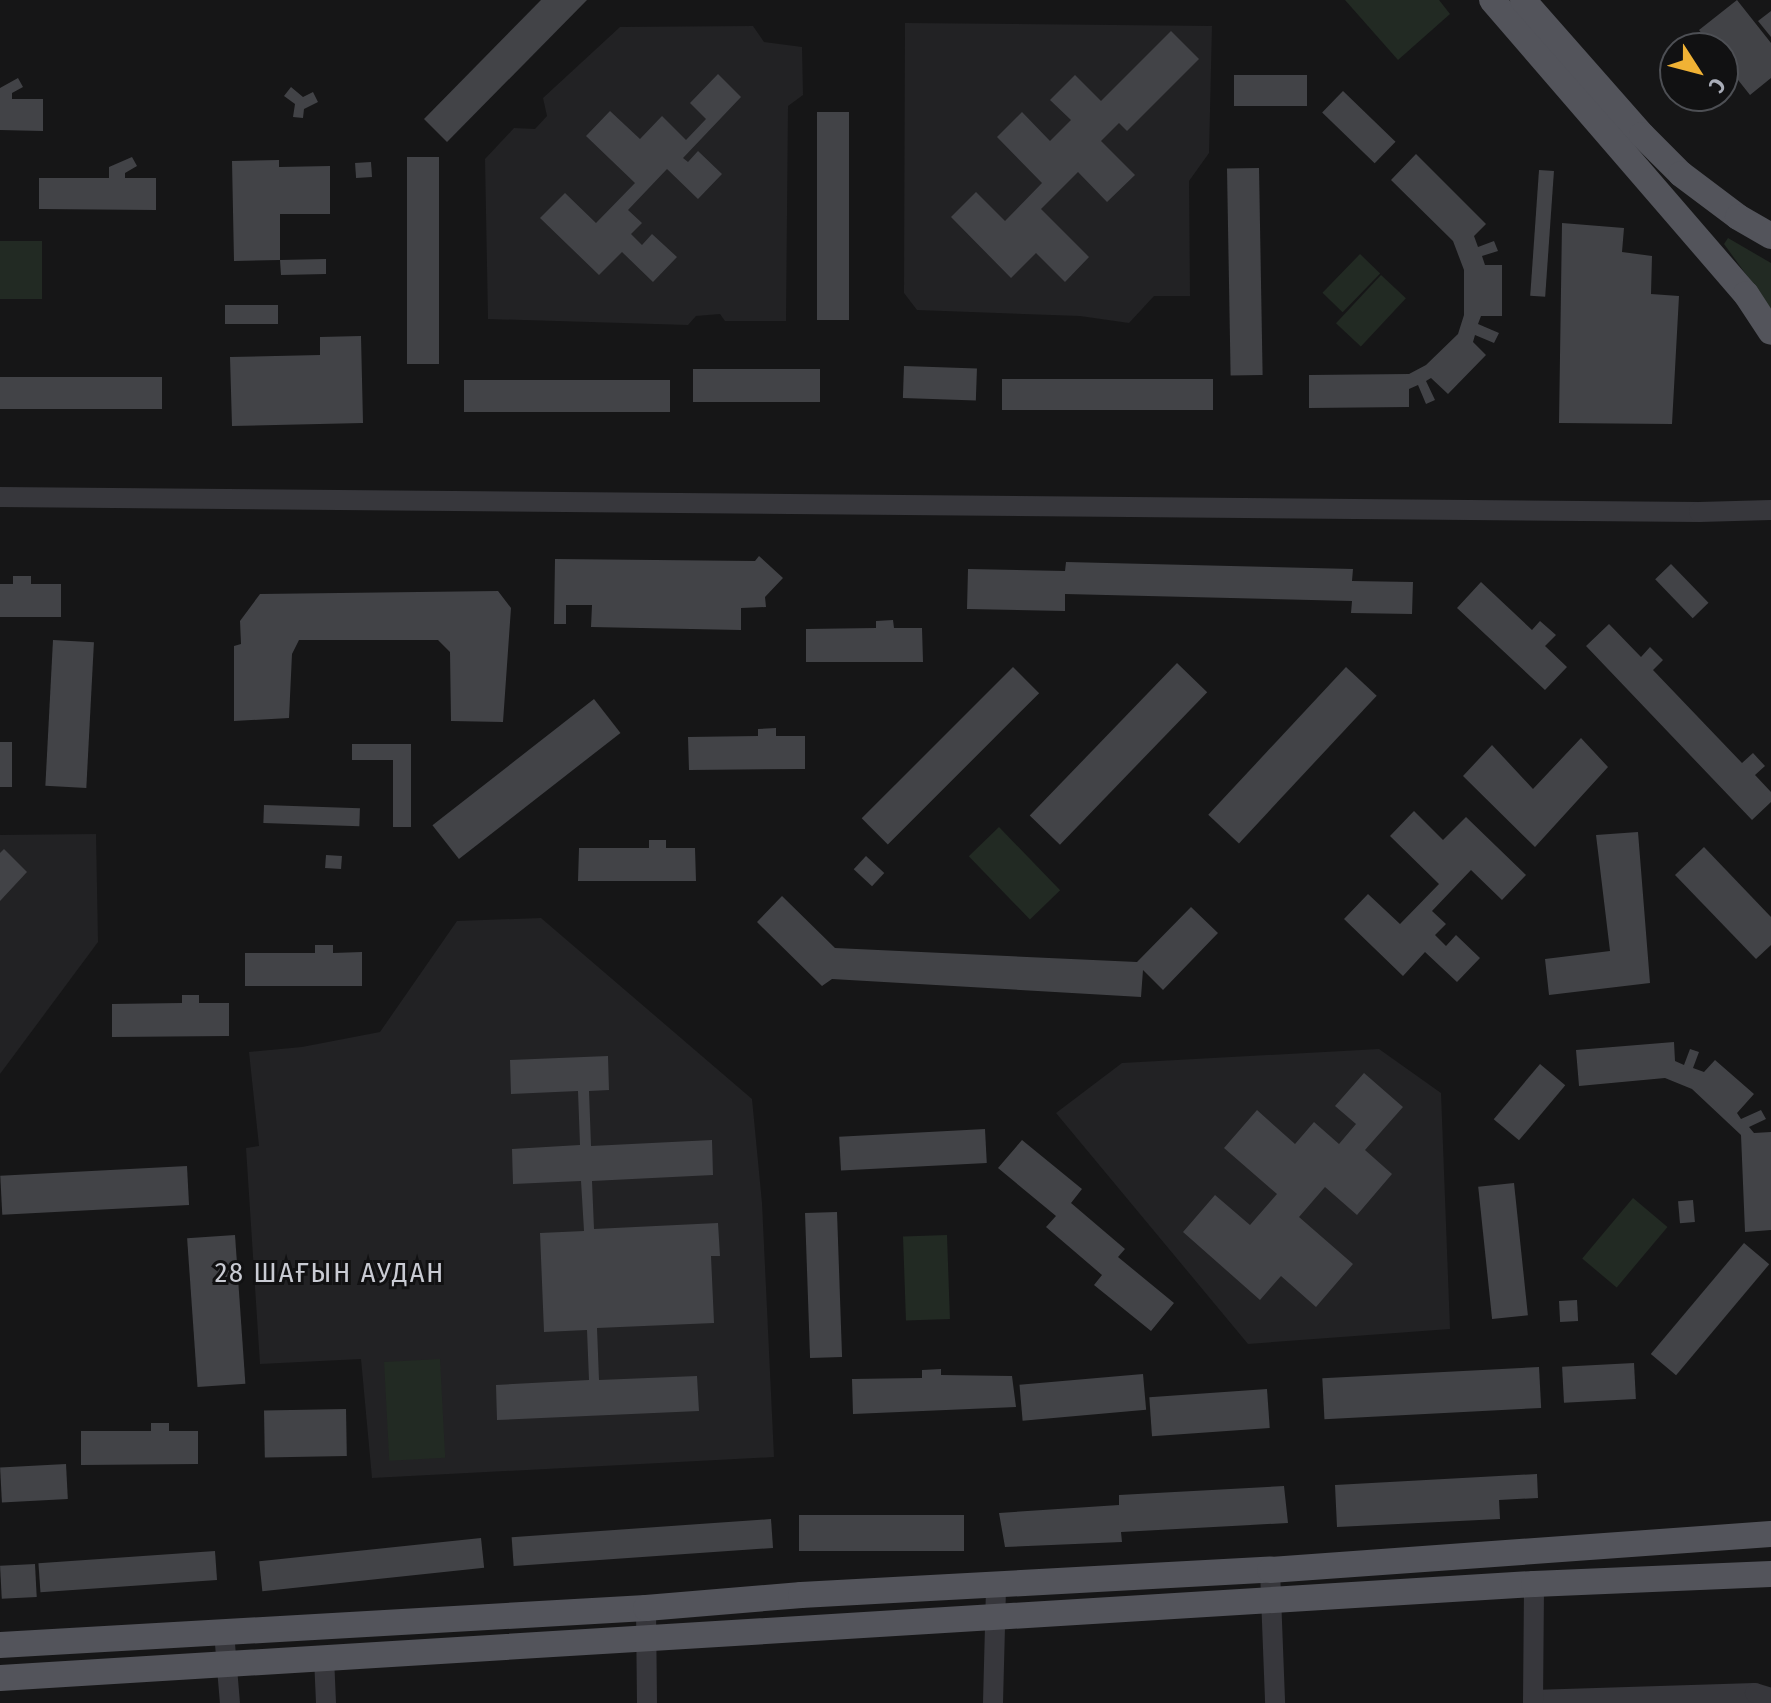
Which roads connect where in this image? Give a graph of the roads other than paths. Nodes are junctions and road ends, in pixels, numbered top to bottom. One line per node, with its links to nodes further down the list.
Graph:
1 (1492, 0): 4 (main road)
2 (1523, 0): 3 (main road)
3 (1771, 236)
4 (1771, 332)
5 (0, 497): 6 (street)
6 (1771, 510)
7 (1771, 1534): 8 (main road)
8 (1270, 1570): 11 (main road); 12 (street)
9 (1771, 1574): 10 (main road)
10 (1534, 1584): 12 (main road); 22 (street)
11 (996, 1585): 13 (main road); 14 (street)
12 (1271, 1601): 14 (main road); 27 (street)
13 (646, 1608): 15 (main road); 16 (street)
14 (997, 1617): 16 (main road); 26 (street)
15 (224, 1632): 17 (main road); 19 (street)
16 (646, 1639): 18 (main road); 25 (street)
17 (0, 1645)
18 (324, 1657): 19 (main road); 24 (street)
19 (227, 1663): 20 (main road); 23 (street)
20 (0, 1678)
21 (1771, 1698): 22 (street)
22 (1533, 1701)
23 (230, 1703)
24 (326, 1703)
25 (647, 1703)
26 (993, 1703)
27 (1275, 1703)

